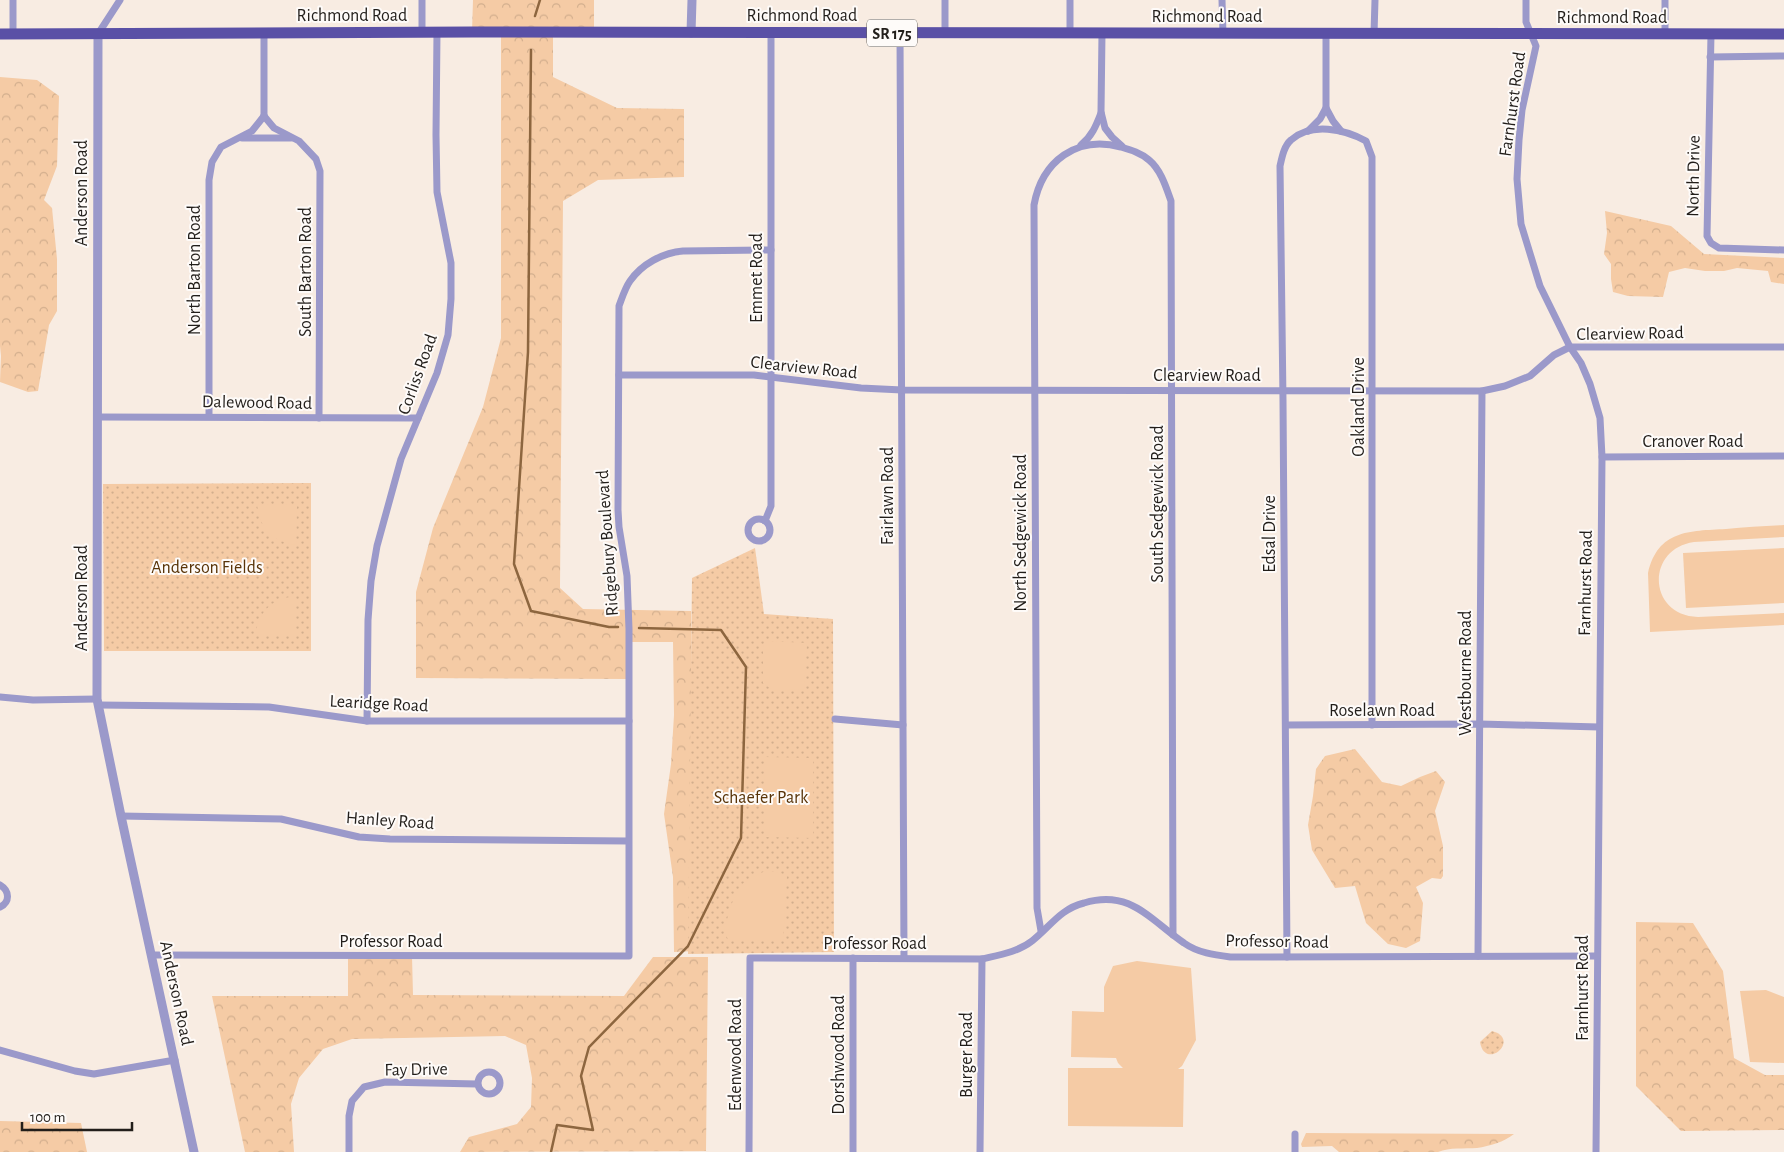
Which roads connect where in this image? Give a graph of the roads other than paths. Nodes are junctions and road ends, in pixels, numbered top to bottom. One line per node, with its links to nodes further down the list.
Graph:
1 (13, 0): 13 (street)
2 (120, 0): 22 (street)
3 (422, 0): 11 (street)
4 (692, 0): 15 (street)
5 (945, 0): 18 (street)
6 (1070, 0): 19 (street)
7 (1222, 0): 23 (street)
8 (1375, 0): 25 (street)
9 (1526, 0): 26 (street, Farnhurst Road)
10 (1665, 0): 27 (street)
11 (422, 32): 12 (main road, Richmond Road / SR 175); 14 (main road, Richmond Road / SR 175)
12 (437, 32): 15 (main road, Richmond Road / SR 175); 57 (street, Corliss Road)
13 (13, 33): 21 (main road, Richmond Road / SR 175); 22 (main road, Richmond Road / SR 175)
14 (264, 33): 22 (main road, Richmond Road / SR 175); 34 (street)
15 (691, 33): 16 (main road, Richmond Road / SR 175)
16 (771, 33): 17 (main road, Richmond Road / SR 175); 42 (street, Emmet Road)
17 (900, 33): 18 (main road, Richmond Road / SR 175); 48 (street, Fairlawn Road)
18 (945, 33): 19 (main road, Richmond Road / SR 175)
19 (1070, 33): 20 (main road, Richmond Road / SR 175)
20 (1102, 33): 23 (main road, Richmond Road / SR 175); 33 (street)
21 (0, 34)
22 (98, 34): 55 (street, Anderson Road)
23 (1223, 34): 24 (main road, Richmond Road / SR 175)
24 (1326, 34): 25 (main road, Richmond Road / SR 175); 32 (street)
25 (1374, 34): 26 (main road, Richmond Road / SR 175)
26 (1532, 34): 27 (main road, Richmond Road / SR 175); 45 (street, Farnhurst Road)
27 (1665, 34): 28 (main road, Richmond Road / SR 175)
28 (1711, 34): 29 (main road, Richmond Road / SR 175); 31 (street, North Drive)
29 (1784, 34)
30 (1784, 56): 31 (street)
31 (1710, 57): 43 (street, North Drive)
32 (1326, 108): 36 (street); 37 (street)
33 (1101, 112): 40 (street, North Sedgewick Road); 41 (street)
34 (264, 116): 38 (street, North Barton Road); 39 (street, South Barton Road)
35 (1316, 130): 36 (street, Oakland Drive); 37 (street, Edsal Drive)
36 (1341, 131): 52 (street, Oakland Drive)
37 (1306, 132): 51 (street, Edsal Drive)
38 (238, 138): 39 (street); 54 (street, North Barton Road)
39 (294, 138): 56 (street, South Barton Road)
40 (1076, 148): 41 (street, South Sedgewick Road); 49 (street, North Sedgewick Road)
41 (1125, 148): 50 (street, South Sedgewick Road)
42 (771, 250): 46 (street, Ridgebury Boulevard); 47 (street, Emmet Road)
43 (1784, 250)
44 (1784, 347): 45 (street, Clearview Road)
45 (1570, 348): 53 (street, Clearview Road); 59 (street, Farnhurst Road)
46 (618, 375): 47 (street, Clearview Road); 65 (street, Ridgebury Boulevard)
47 (772, 378): 48 (street, Clearview Road); 60 (street, Emmet Road)
48 (902, 390): 49 (street, Clearview Road); 67 (street, Fairlawn Road)
49 (1035, 390): 50 (street, Clearview Road); 75 (street, North Sedgewick Road)
50 (1172, 390): 51 (street, Clearview Road); 76 (street, South Sedgewick Road)
51 (1283, 390): 52 (street, Clearview Road); 68 (street, Edsal Drive)
52 (1373, 390): 53 (street, Clearview Road); 69 (street, Oakland Drive)
53 (1482, 391): 66 (street, Westbourne Road)
54 (209, 416): 55 (street, Dalewood Road); 56 (street, Dalewood Road)
55 (97, 417): 62 (street, Anderson Road)
56 (319, 418): 57 (street, Dalewood Road)
57 (418, 418): 64 (street, Corliss Road)
58 (1784, 456): 59 (street, Cranover Road)
59 (1602, 457): 70 (street, Farnhurst Road)
60 (765, 521)
61 (0, 697): 62 (street, Learidge Road)
62 (98, 702): 64 (street, Learidge Road); 71 (street, Anderson Road)
63 (835, 719): 67 (street)
64 (367, 721): 65 (street, Learidge Road)
65 (629, 721): 72 (street, Ridgebury Boulevard)
66 (1480, 724): 69 (street, Roselawn Road); 70 (street, Roselawn Road); 79 (street, Westbourne Road)
67 (903, 725): 84 (street, Fairlawn Road)
68 (1286, 725): 69 (street, Roselawn Road); 81 (street, Edsal Drive)
69 (1372, 725)
70 (1599, 727): 80 (street, Farnhurst Road)
71 (121, 816): 72 (street, Hanley Road); 77 (street, Anderson Road)
72 (628, 841): 78 (street, Ridgebury Boulevard)
73 (0, 885): 74 (street)
74 (0, 907)
75 (1041, 932): 76 (street, Professor Road); 85 (street, Professor Road)
76 (1173, 934): 81 (street, Professor Road)
77 (152, 955): 78 (street, Professor Road); 87 (street, Anderson Road)
78 (629, 956)
79 (1478, 956): 80 (street, Professor Road); 81 (street, Professor Road)
80 (1597, 956): 96 (street, Farnhurst Road)
81 (1287, 957)
82 (750, 958): 83 (street, Professor Road); 92 (street, Edenwood Road)
83 (853, 958): 84 (street, Professor Road); 93 (street, Dorshwood Road)
84 (904, 958): 85 (street, Professor Road)
85 (982, 959): 94 (street, Burger Road)
86 (0, 1050): 87 (street)
87 (175, 1060): 90 (street, Anderson Road)
88 (477, 1084): 91 (street, Fay Drive)
89 (1295, 1134): 95 (street)
90 (194, 1152)
91 (349, 1152)
92 (749, 1152)
93 (853, 1152)
94 (980, 1152)
95 (1295, 1152)
96 (1596, 1152)

